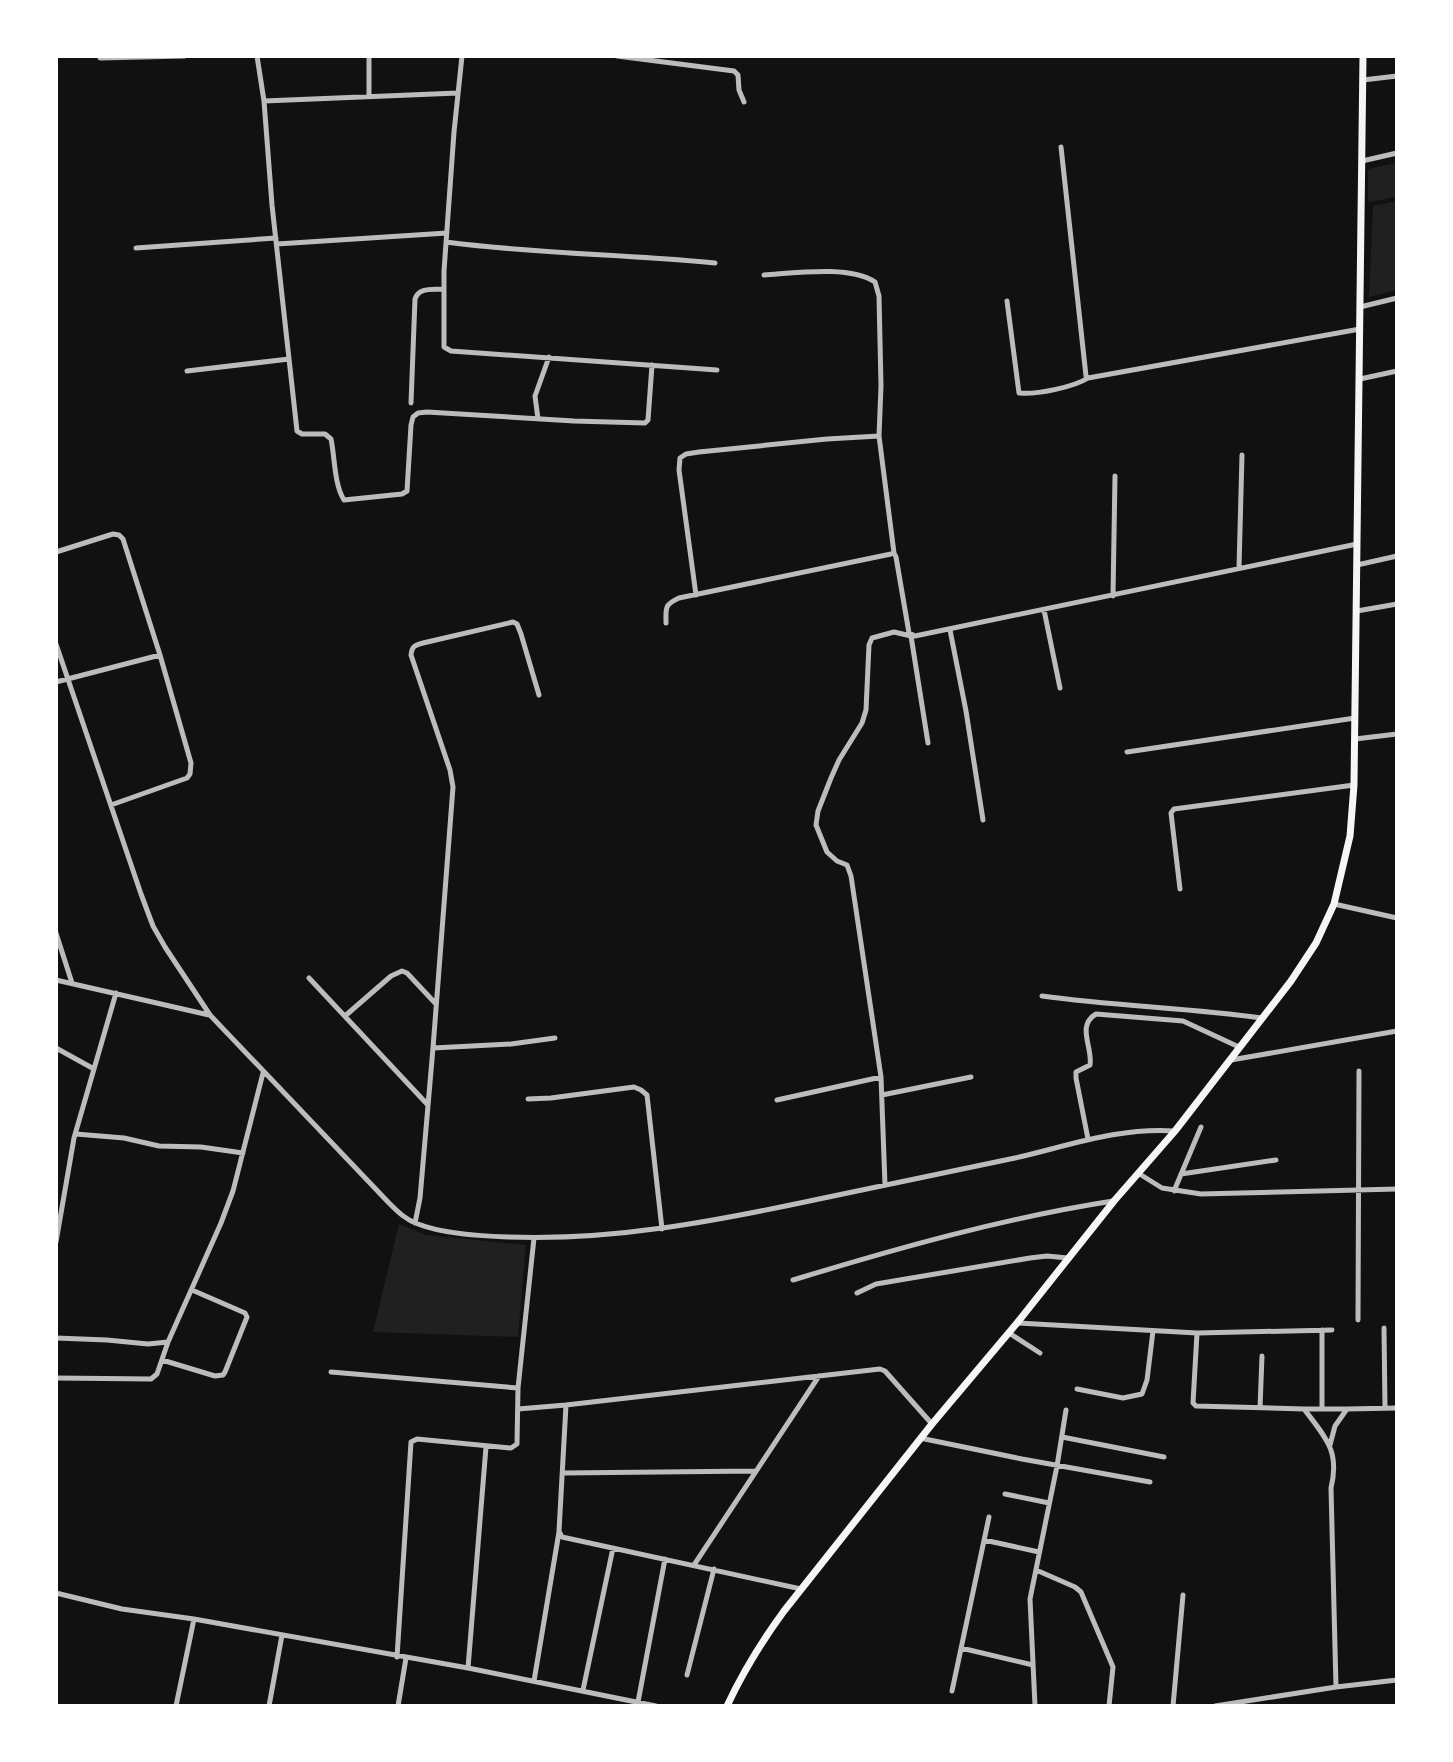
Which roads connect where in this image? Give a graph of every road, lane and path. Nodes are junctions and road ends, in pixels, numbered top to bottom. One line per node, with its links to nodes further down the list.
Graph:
1 (185, 56): 7 (street)
2 (257, 56): 12 (street)
3 (369, 56): 11 (street)
4 (462, 56): 10 (street)
5 (617, 56): 13 (street)
6 (1363, 56): 9 (main road)
7 (100, 58)
8 (1397, 76): 9 (street)
9 (1363, 80): 16 (main road)
10 (458, 93): 11 (street); 17 (street)
11 (369, 96): 12 (street)
12 (264, 101): 18 (street)
13 (744, 102)
14 (1061, 147): 34 (street)
15 (1397, 153): 16 (street)
16 (1361, 162): 26 (main road)
17 (447, 233): 18 (street); 19 (street)
18 (276, 241): 20 (street); 29 (street)
19 (446, 242): 21 (street); 23 (street)
20 (136, 248)
21 (715, 263)
22 (764, 275): 38 (street)
23 (443, 289): 28 (street); 36 (street)
24 (1397, 298): 26 (street)
25 (1007, 301): 34 (street)
26 (1360, 307): 27 (main road)
27 (1360, 329): 34 (street); 35 (main road)
28 (549, 357): 30 (street); 37 (street)
29 (289, 359): 32 (street); 37 (street)
30 (652, 365): 31 (street); 37 (street)
31 (717, 370)
32 (187, 371)
33 (1397, 371): 35 (street)
34 (1088, 378)
35 (1360, 379): 41 (main road)
36 (411, 403)
37 (538, 419)
38 (879, 436): 43 (street); 47 (street)
39 (1242, 455): 46 (street)
40 (1115, 476): 48 (street)
41 (1358, 544): 45 (main road); 46 (street)
42 (56, 552): 56 (street)
43 (894, 553): 47 (street); 54 (street)
44 (1397, 556): 45 (street)
45 (1357, 565): 51 (main road)
46 (1239, 568): 48 (street)
47 (696, 595): 52 (street)
48 (1113, 596): 50 (street)
49 (1397, 604): 51 (street)
50 (1044, 610): 53 (street); 59 (street)
51 (1357, 611): 61 (main road)
52 (666, 623)
53 (950, 630): 54 (street); 68 (street)
54 (911, 636): 64 (street); 93 (street)
55 (56, 644): 57 (street)
56 (160, 655): 57 (street); 67 (street)
57 (68, 679): 58 (street); 67 (street)
58 (56, 682)
59 (1060, 688)
60 (539, 695): 80 (street)
61 (1356, 718): 63 (main road); 65 (street)
62 (1397, 734): 63 (street)
63 (1355, 739): 66 (main road)
64 (928, 743)
65 (1127, 752)
66 (1354, 785): 69 (street); 70 (main road)
67 (111, 805): 81 (street)
68 (983, 820)
69 (1180, 889)
70 (1334, 904): 71 (street); 83 (main road)
71 (1397, 918)
72 (56, 933): 74 (street)
73 (56, 954): 74 (street)
74 (65, 959): 77 (street)
75 (309, 978): 82 (street)
76 (56, 980): 77 (street)
77 (73, 983): 78 (street)
78 (116, 993): 81 (street); 90 (street)
79 (1042, 996): 83 (street)
80 (436, 1005): 82 (street); 88 (street)
81 (210, 1015): 92 (street)
82 (345, 1016): 98 (street)
83 (1263, 1018): 86 (main road)
84 (1397, 1031): 89 (street)
85 (555, 1038): 88 (street)
86 (1239, 1047): 89 (main road); 102 (street)
87 (56, 1048): 90 (street)
88 (433, 1048): 98 (street)
89 (1230, 1060): 100 (main road)
90 (94, 1069): 101 (street)
91 (1359, 1071): 109 (street)
92 (263, 1072): 103 (street); 112 (street)
93 (881, 1077): 95 (street); 97 (street)
94 (971, 1077): 95 (street)
95 (882, 1095): 107 (street)
96 (528, 1099): 113 (street)
97 (777, 1100)
98 (428, 1105): 112 (street)
99 (1201, 1127): 106 (street)
100 (1175, 1131): 102 (street); 105 (main road)
101 (76, 1134): 103 (street); 115 (street)
102 (1089, 1140): 107 (street)
103 (243, 1153): 118 (street)
104 (1276, 1160): 106 (street)
105 (1138, 1173): 110 (street); 111 (main road)
106 (1181, 1174): 110 (street)
107 (885, 1185): 113 (street)
108 (1397, 1189): 109 (street)
109 (1359, 1190): 110 (street); 120 (street)
110 (1174, 1191)
111 (1114, 1201): 116 (main road); 117 (street)
112 (415, 1223): 114 (street)
113 (662, 1229): 114 (street)
114 (534, 1238): 136 (street)
115 (56, 1242)
116 (1068, 1258): 119 (street); 121 (main road)
117 (793, 1280)
118 (192, 1290): 129 (street); 132 (street)
119 (857, 1293)
120 (1358, 1320)
121 (1017, 1323): 125 (street); 126 (main road)
122 (1384, 1328): 140 (street)
123 (1322, 1330): 124 (street); 127 (street); 144 (street)
124 (1332, 1330)
125 (1153, 1331): 127 (street); 137 (street)
126 (1009, 1333): 130 (street); 147 (main road)
127 (1197, 1333): 139 (street)
128 (56, 1338): 129 (street)
129 (168, 1342): 132 (street)
130 (1040, 1353)
131 (1262, 1356): 139 (street)
132 (162, 1360): 135 (street)
133 (331, 1372): 136 (street)
134 (819, 1376): 138 (street); 147 (street); 154 (street)
135 (56, 1378)
136 (518, 1388): 142 (street)
137 (1077, 1389)
138 (566, 1405): 142 (street); 155 (street)
139 (1260, 1408): 143 (street)
140 (1385, 1408): 141 (street); 145 (street)
141 (1397, 1408)
142 (518, 1409): 151 (street)
143 (1304, 1409): 144 (street); 150 (street)
144 (1322, 1409): 145 (street)
145 (1347, 1409): 150 (street)
146 (1066, 1410): 148 (street)
147 (932, 1424): 149 (main road)
148 (1062, 1437): 152 (street); 153 (street)
149 (920, 1438): 153 (street); 168 (main road)
150 (1330, 1446): 181 (street)
151 (486, 1447): 174 (street); 177 (street)
152 (1164, 1457)
153 (1057, 1466): 156 (street); 158 (street)
154 (756, 1471): 155 (street); 165 (street)
155 (563, 1473): 160 (street)
156 (1150, 1482)
157 (1005, 1494): 158 (street)
158 (1049, 1503): 163 (street)
159 (989, 1517): 161 (street)
160 (559, 1531): 162 (street); 180 (street)
161 (984, 1540): 163 (street); 173 (street)
162 (613, 1548): 164 (street); 182 (street)
163 (1039, 1552): 167 (street)
164 (665, 1559): 165 (street); 184 (street)
165 (694, 1565): 166 (street)
166 (714, 1569): 168 (street); 178 (street)
167 (1036, 1570): 176 (street); 191 (street)
168 (801, 1589): 189 (main road)
169 (56, 1593): 171 (street)
170 (1183, 1595): 192 (street)
171 (194, 1619): 172 (street); 185 (street)
172 (282, 1635): 174 (street); 186 (street)
173 (961, 1648): 176 (street); 183 (street)
174 (397, 1657): 175 (street)
175 (406, 1658): 177 (street); 187 (street)
176 (1033, 1665): 190 (street)
177 (468, 1668): 180 (street)
178 (687, 1675)
179 (1397, 1680): 181 (street)
180 (534, 1681): 182 (street)
181 (1336, 1687): 193 (street)
182 (583, 1690): 184 (street)
183 (952, 1691)
184 (638, 1702): 188 (street)
185 (176, 1706)
186 (269, 1706)
187 (398, 1706)
188 (656, 1706)
189 (727, 1706)
190 (1035, 1706)
191 (1109, 1706)
192 (1173, 1706)
193 (1215, 1706)

